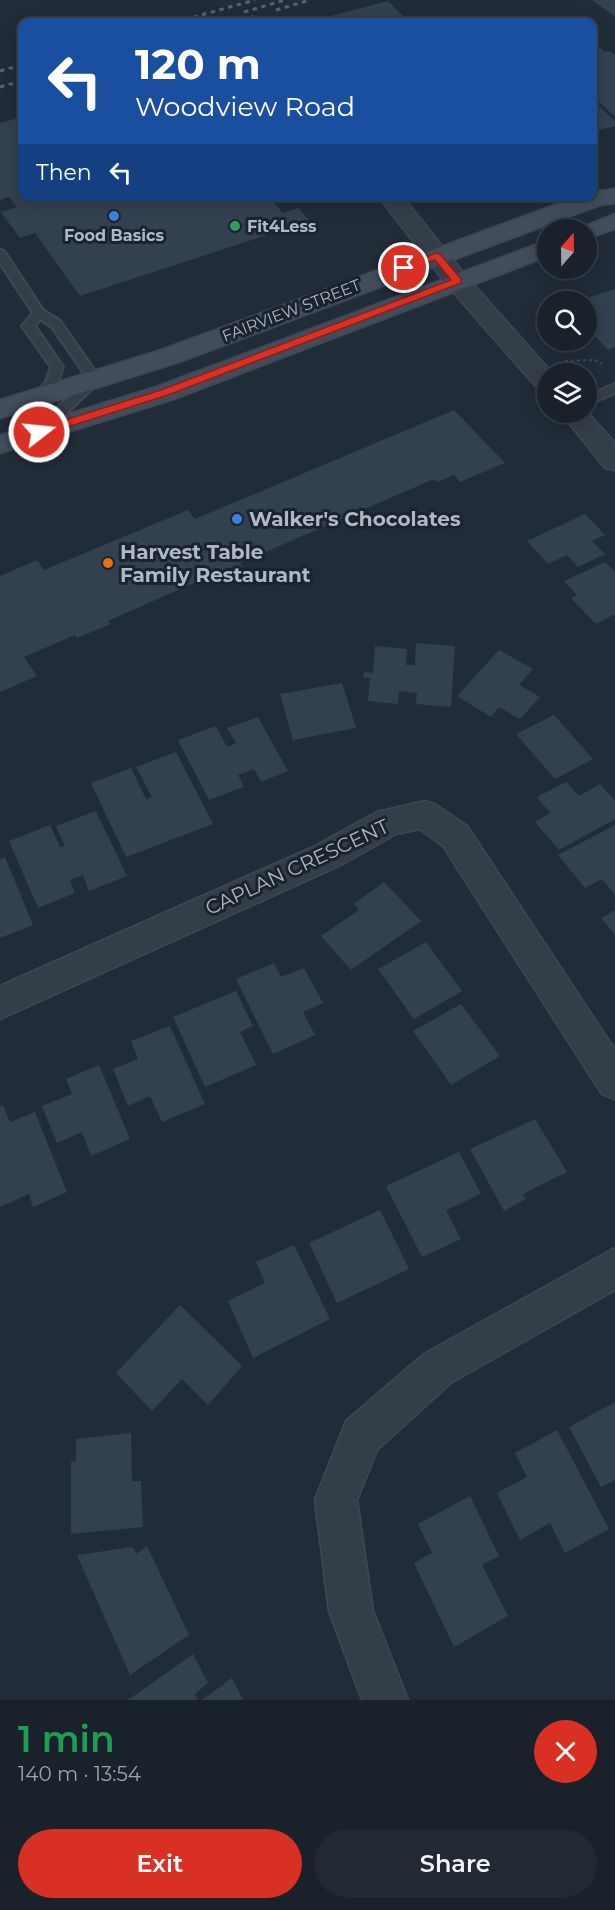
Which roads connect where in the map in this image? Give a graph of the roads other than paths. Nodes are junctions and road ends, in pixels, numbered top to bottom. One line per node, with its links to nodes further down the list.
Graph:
1 (615, 196): 2 (main road, FAIRVIEW STREET)
2 (597, 197)
3 (393, 201): 9 (street)
4 (587, 201): 9 (main road, FAIRVIEW STREET)
5 (615, 221): 6 (main road)
6 (597, 228)
7 (537, 251): 10 (main road, FAIRVIEW STREET)
8 (0, 254): 11 (lane)
9 (436, 256): 10 (street); 13 (main road, FAIRVIEW STREET)
10 (457, 281): 12 (street); 19 (main road, FAIRVIEW STREET)
11 (39, 314): 13 (lane); 16 (lane)
12 (537, 372)
13 (95, 380): 16 (main road, FAIRVIEW STREET); 19 (lane)
14 (615, 388): 15 (lane)
15 (597, 396)
16 (38, 399): 17 (main road, FAIRVIEW STREET)
17 (0, 409)
18 (582, 423): 21 (street)
19 (39, 432): 20 (main road, FAIRVIEW STREET)
20 (0, 444)
21 (615, 461)
22 (0, 1002): 23 (street, CAPLAN CRESCENT)
23 (615, 1082)
24 (615, 1268): 25 (street)
25 (385, 1700)

